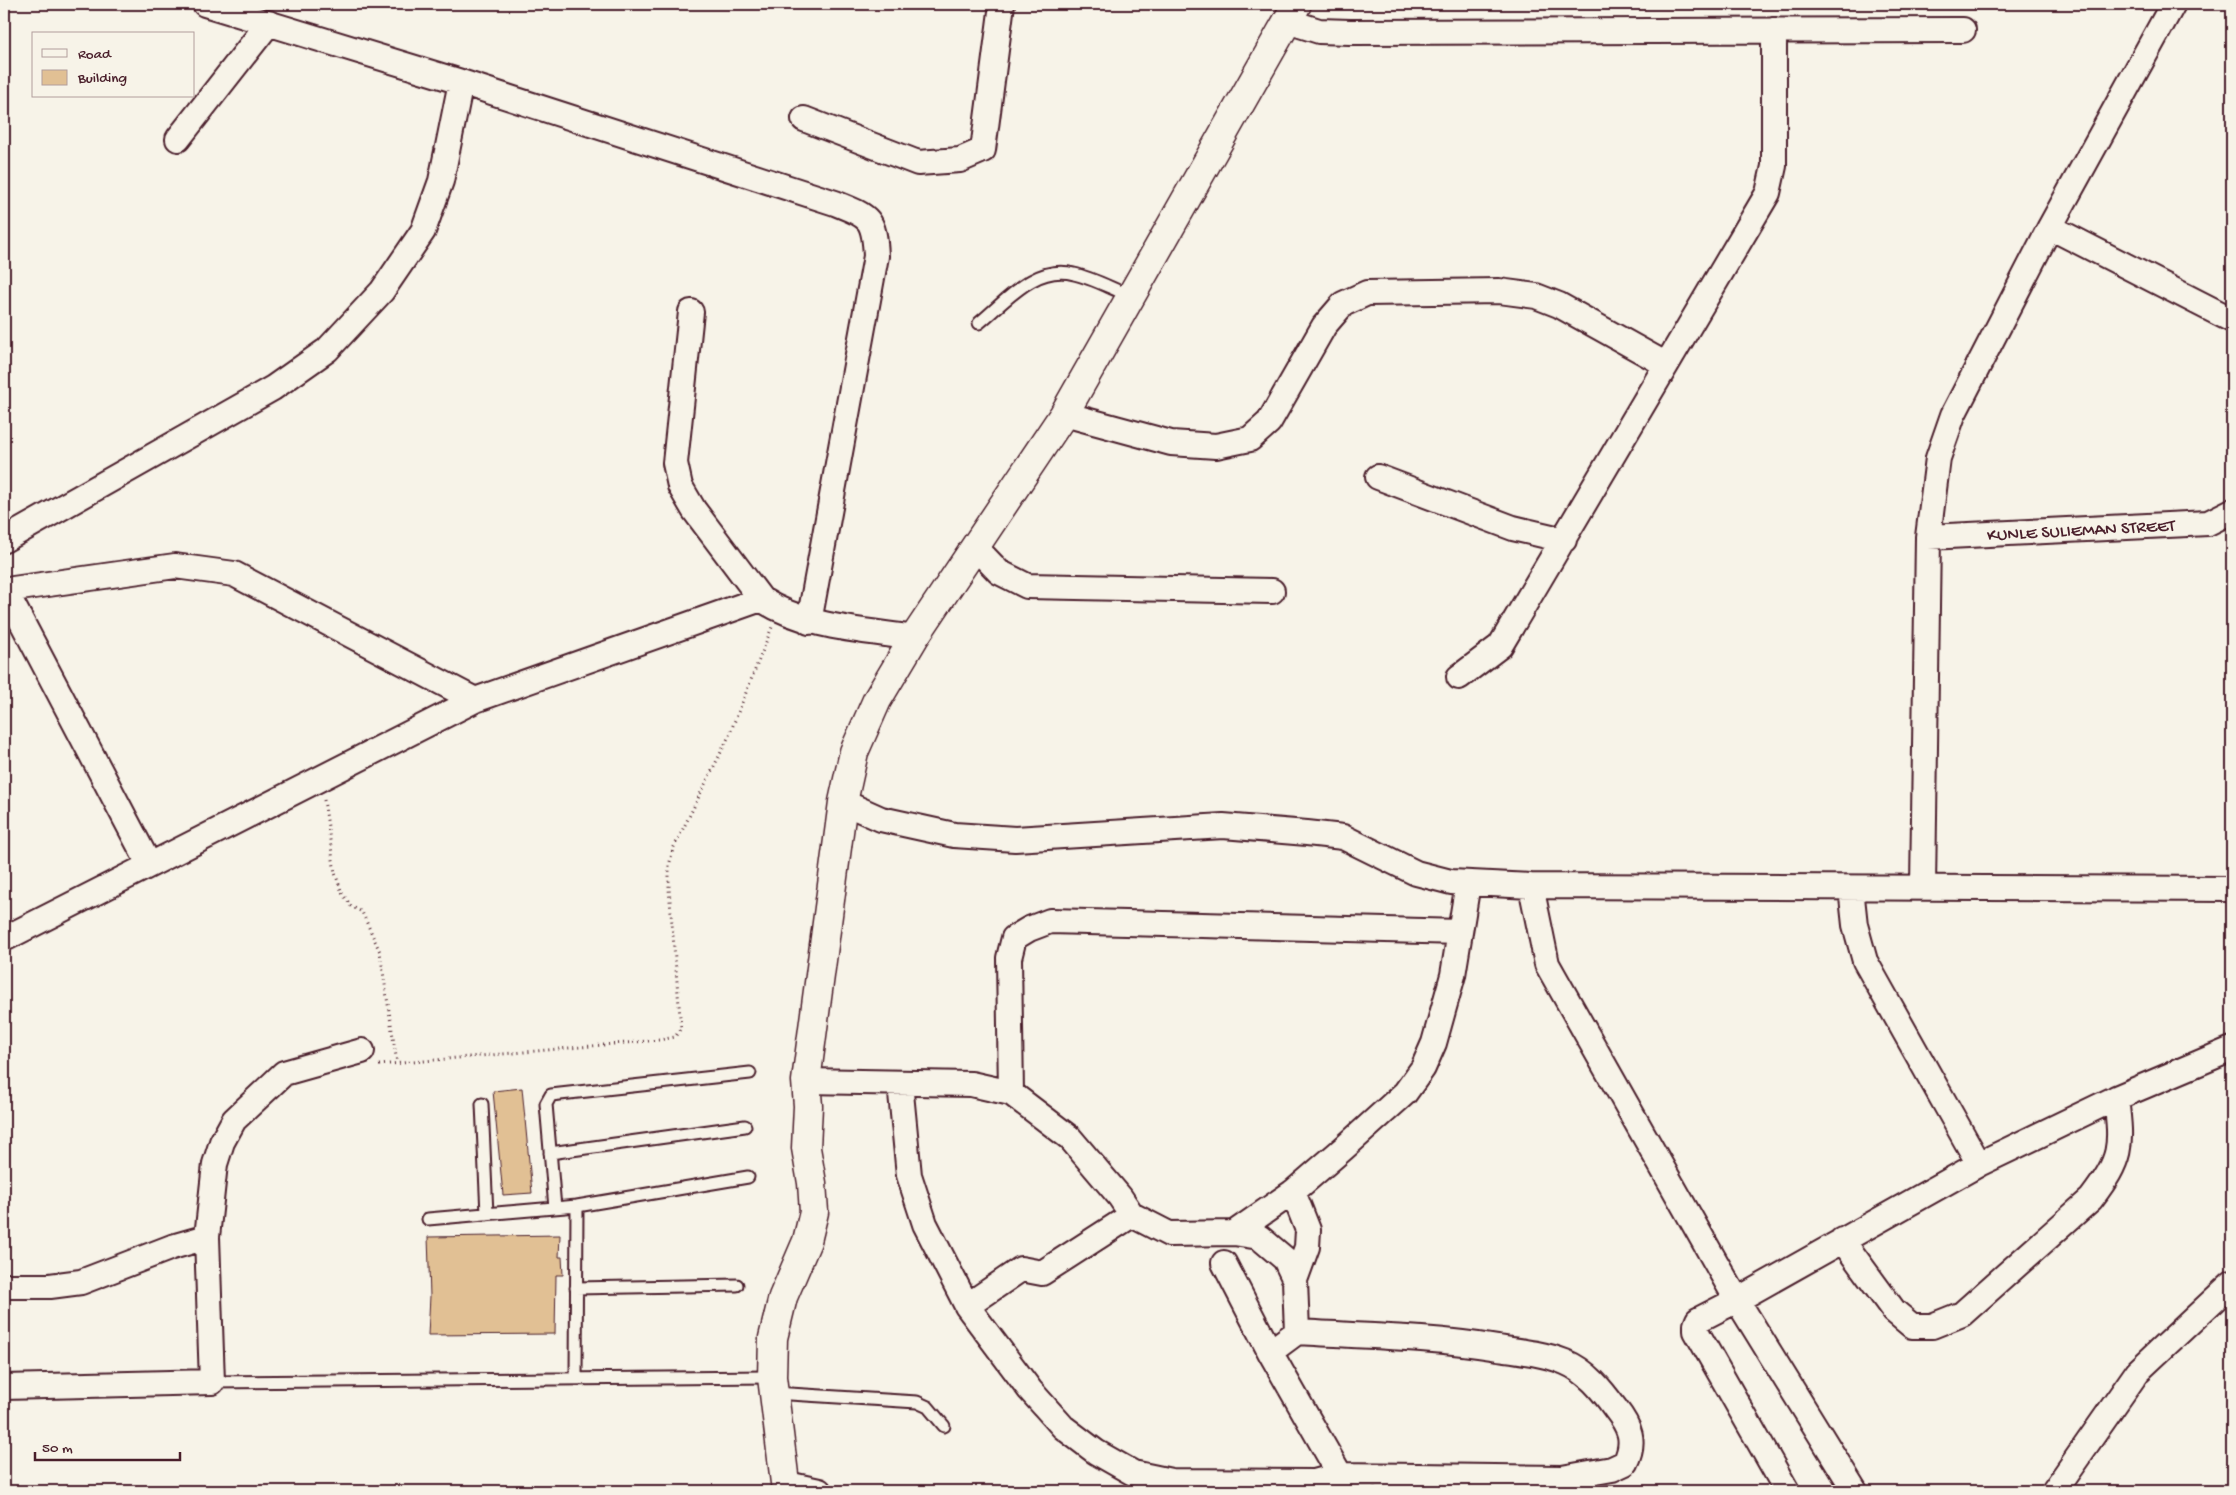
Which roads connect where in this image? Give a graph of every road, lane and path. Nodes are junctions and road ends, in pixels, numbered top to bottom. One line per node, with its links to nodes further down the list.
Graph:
1 (205, 4): 5 (street)
2 (1002, 4): 9 (street)
3 (2173, 4): 11 (street)
4 (1292, 12): 6 (street); 12 (street)
5 (268, 23): 8 (street); 10 (street)
6 (1774, 30): 7 (street); 16 (street)
7 (1963, 30)
8 (461, 82): 21 (street); 27 (street)
9 (804, 119)
10 (178, 139)
11 (2050, 227): 14 (street); 20 (street)
12 (1131, 296): 15 (lane); 17 (street)
13 (691, 312): 26 (street)
14 (2232, 320)
15 (979, 323)
16 (1665, 364): 17 (street); 22 (street)
17 (1064, 414): 23 (street)
18 (1378, 478): 22 (street)
19 (2232, 511): 20 (street, KUNLE SULIEMAN STREET)
20 (1928, 537): 36 (street)
21 (4, 540)
22 (1564, 540): 29 (street)
23 (975, 546): 25 (street); 28 (street)
24 (5, 589): 30 (street); 33 (street)
25 (1272, 591)
26 (770, 605): 27 (street); 30 (street); 43 (path)
27 (809, 622): 28 (street)
28 (914, 638): 32 (street)
29 (1459, 677)
30 (475, 700): 31 (street)
31 (319, 778): 33 (street); 43 (path)
32 (843, 802): 34 (street); 45 (street)
33 (149, 864): 40 (street)
34 (1468, 883): 35 (street); 39 (street)
35 (1531, 886): 37 (street); 69 (street)
36 (1923, 887): 37 (street); 38 (street)
37 (1851, 888): 52 (street)
38 (2232, 889)
39 (1460, 932): 47 (street); 54 (street)
40 (5, 934)
41 (2232, 1049): 48 (street)
42 (366, 1058): 43 (path); 61 (street)
43 (397, 1063)
44 (750, 1073): 51 (lane)
45 (806, 1081): 46 (street); 75 (street)
46 (900, 1083): 47 (street); 70 (street)
47 (1011, 1093): 58 (street)
48 (2116, 1098): 52 (street); 62 (street)
49 (482, 1104): 57 (lane)
50 (745, 1126): 51 (lane)
51 (550, 1153): 56 (lane)
52 (1979, 1164): 62 (street)
53 (748, 1177): 55 (lane)
54 (1293, 1192): 60 (street); 64 (street)
55 (577, 1206): 56 (lane); 68 (lane)
56 (555, 1208): 57 (lane)
57 (487, 1214): 59 (lane)
58 (1132, 1215): 60 (street); 70 (street)
59 (428, 1219)
60 (1234, 1233): 64 (street)
61 (207, 1237): 67 (street); 74 (street)
62 (1842, 1240): 69 (street)
63 (1224, 1263): 72 (street)
64 (1295, 1280): 71 (street)
65 (2232, 1283): 83 (street)
66 (737, 1285): 68 (lane)
67 (4, 1286)
68 (576, 1288): 73 (lane)
69 (1737, 1300): 81 (street); 82 (street)
70 (967, 1306): 78 (street)
71 (1297, 1332): 72 (street); 78 (street)
72 (1270, 1352): 78 (street)
73 (576, 1378): 74 (lane); 75 (lane)
74 (212, 1382): 76 (street)
75 (773, 1385): 77 (lane); 79 (street)
76 (4, 1387)
77 (944, 1426)
78 (1340, 1475)
79 (787, 1488): 80 (street)
80 (819, 1491)
81 (1786, 1491)
82 (1855, 1491)
83 (2054, 1491)

